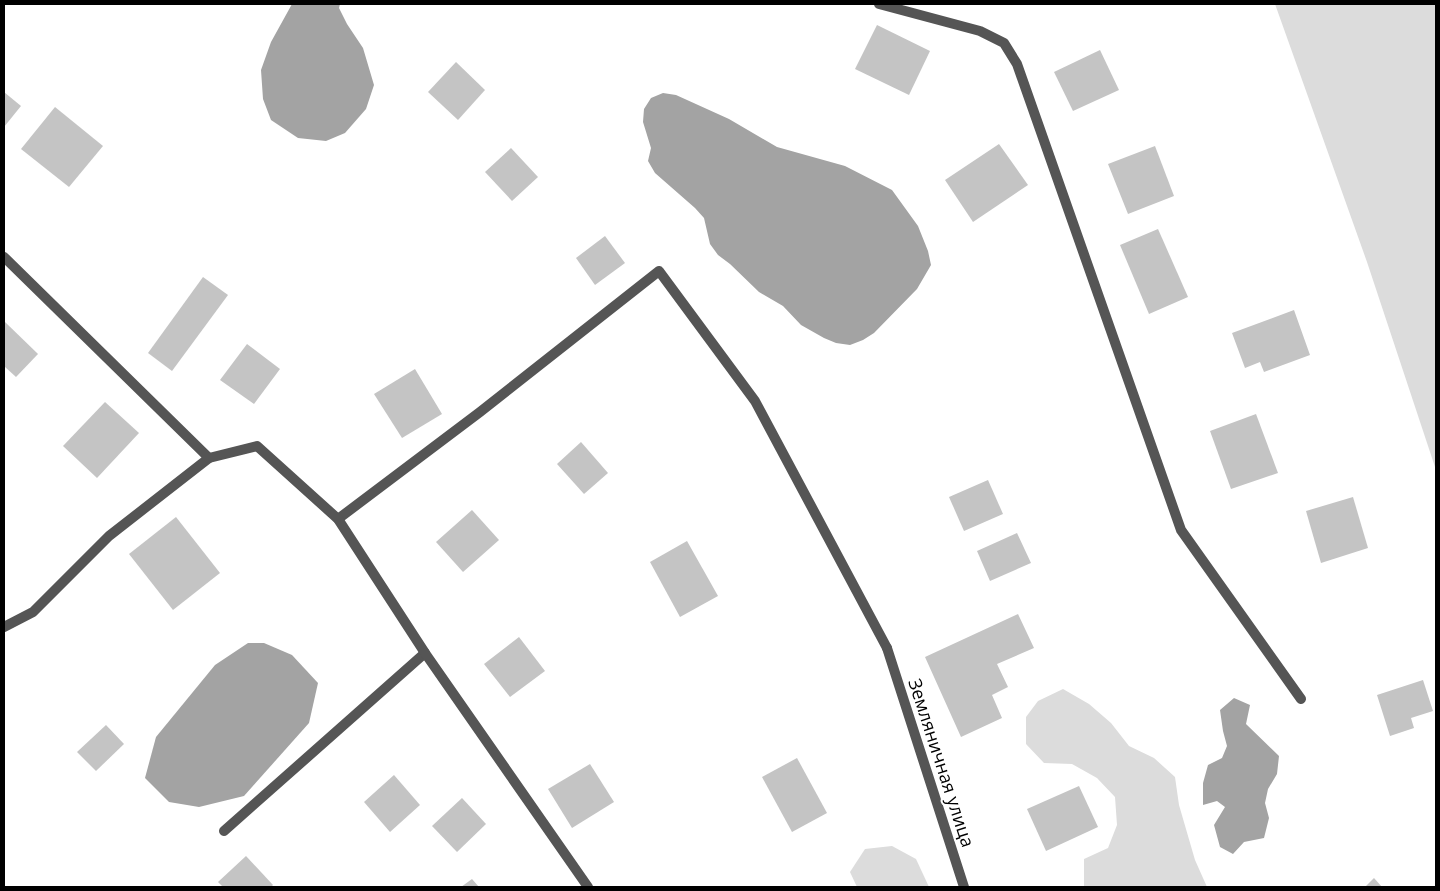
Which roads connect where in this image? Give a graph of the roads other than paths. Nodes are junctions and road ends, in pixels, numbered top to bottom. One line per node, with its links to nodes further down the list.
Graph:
1 (879, 4): 7 (street)
2 (4, 257): 3 (street)
3 (209, 458): 4 (street); 5 (street)
4 (338, 519): 6 (street); 10 (street, Земляничная улица)
5 (4, 627)
6 (425, 653): 8 (street); 9 (street)
7 (1301, 699)
8 (224, 832)
9 (588, 887)
10 (964, 887)

